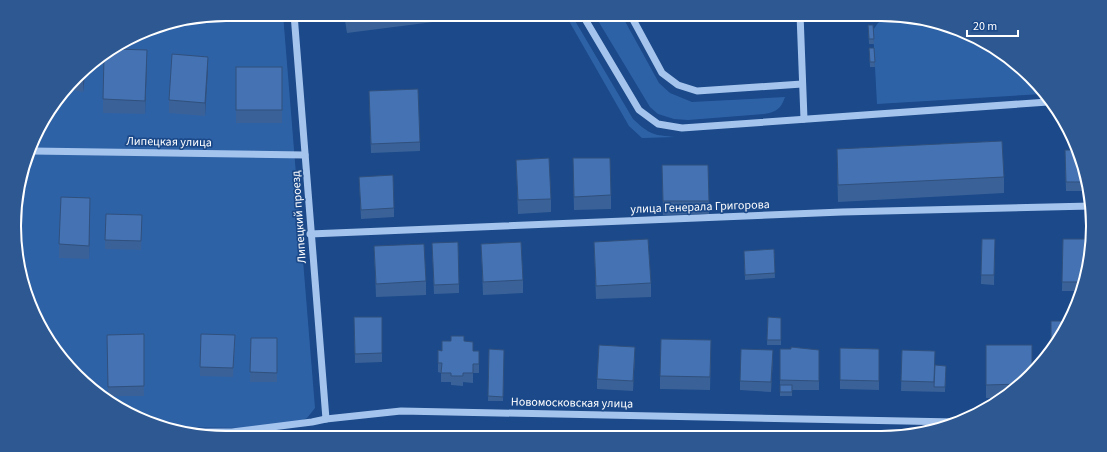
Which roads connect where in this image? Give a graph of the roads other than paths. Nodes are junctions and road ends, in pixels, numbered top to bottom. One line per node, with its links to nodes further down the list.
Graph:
1 (295, 21): 9 (street, Липецкий проезд)
2 (586, 21): 7 (street)
3 (634, 21): 5 (street)
4 (800, 21): 5 (street)
5 (802, 84): 7 (street)
6 (1045, 102): 7 (street)
7 (804, 119)
8 (36, 151): 9 (street, Липецкая улица)
9 (305, 155): 11 (street, Липецкий проезд)
10 (1085, 206): 11 (street, улица Генерала Григорова)
11 (310, 234): 12 (street, Липецкий проезд)
12 (326, 418): 13 (street, Новомосковская улица); 14 (street, Новомосковская улица)
13 (941, 422)
14 (240, 431)

